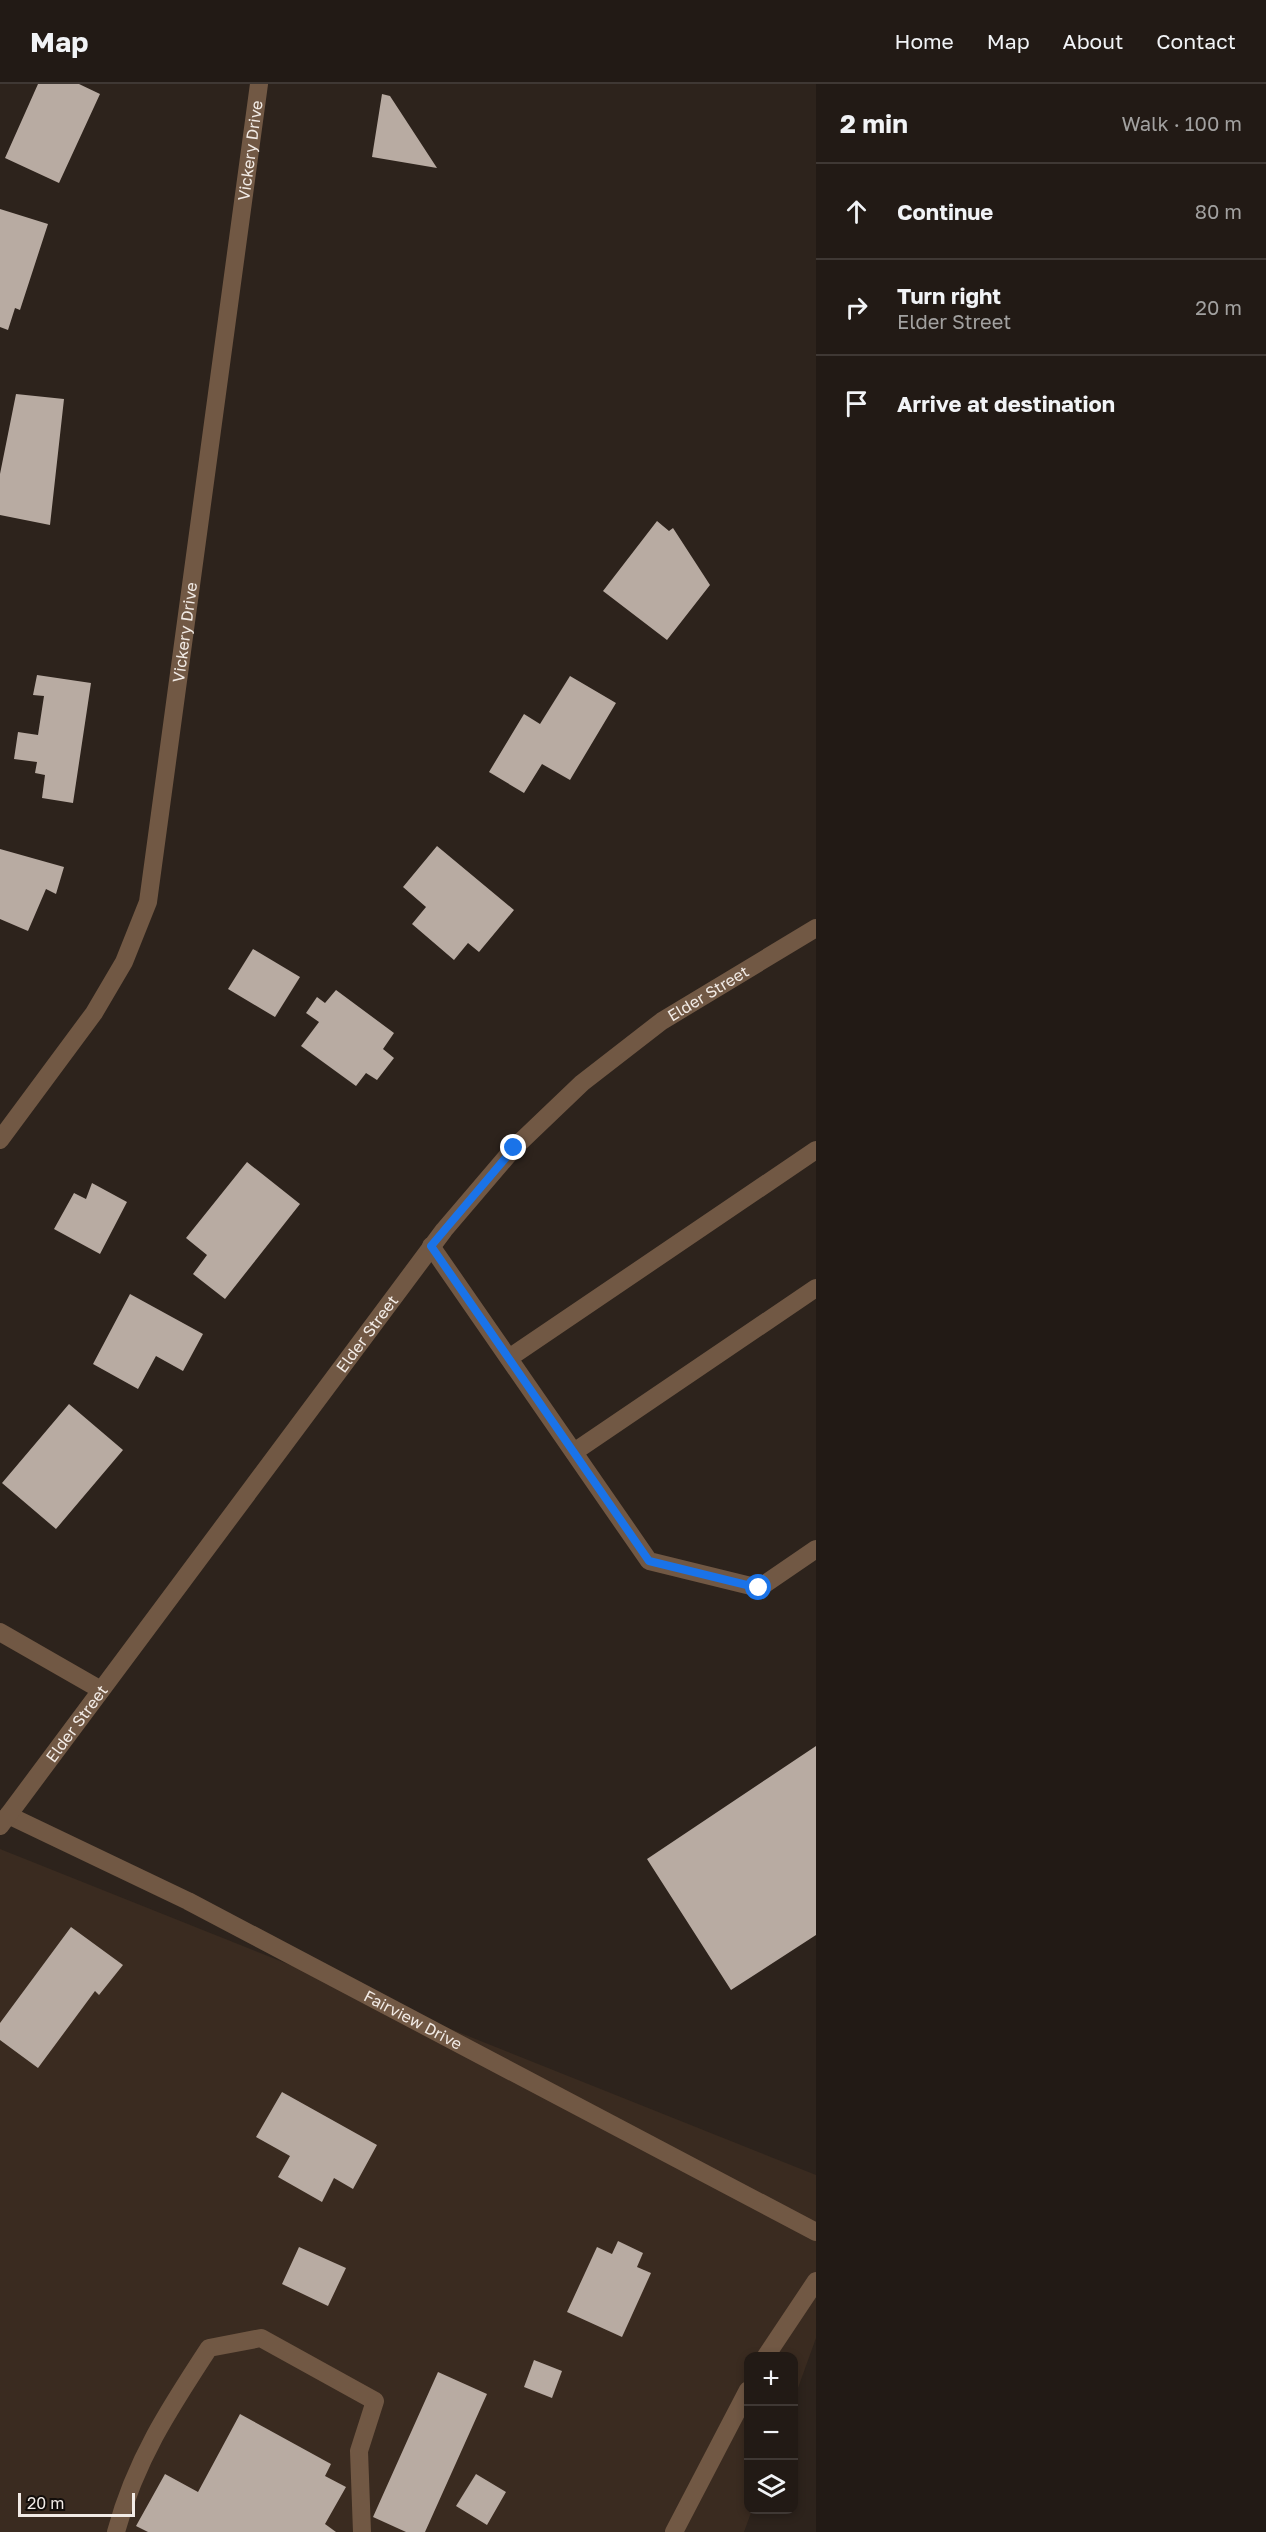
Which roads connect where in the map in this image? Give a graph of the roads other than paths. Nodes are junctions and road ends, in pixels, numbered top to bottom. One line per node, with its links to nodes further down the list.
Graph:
1 (259, 84): 3 (street, Vickery Drive)
2 (816, 928): 5 (street, Elder Street)
3 (0, 1140)
4 (816, 1150): 7 (street)
5 (431, 1246): 7 (street); 11 (street, Elder Street)
6 (816, 1288): 8 (street)
7 (509, 1358): 8 (street)
8 (574, 1452): 9 (street)
9 (816, 1549)
10 (0, 1632): 11 (street)
11 (101, 1690): 12 (street, Elder Street)
12 (4, 1821): 13 (street, Fairview Drive)
13 (816, 2232)
14 (816, 2282): 15 (street)
15 (769, 2352)
16 (744, 2398): 19 (street)
17 (116, 2532): 18 (street)
18 (362, 2532)
19 (674, 2532)

